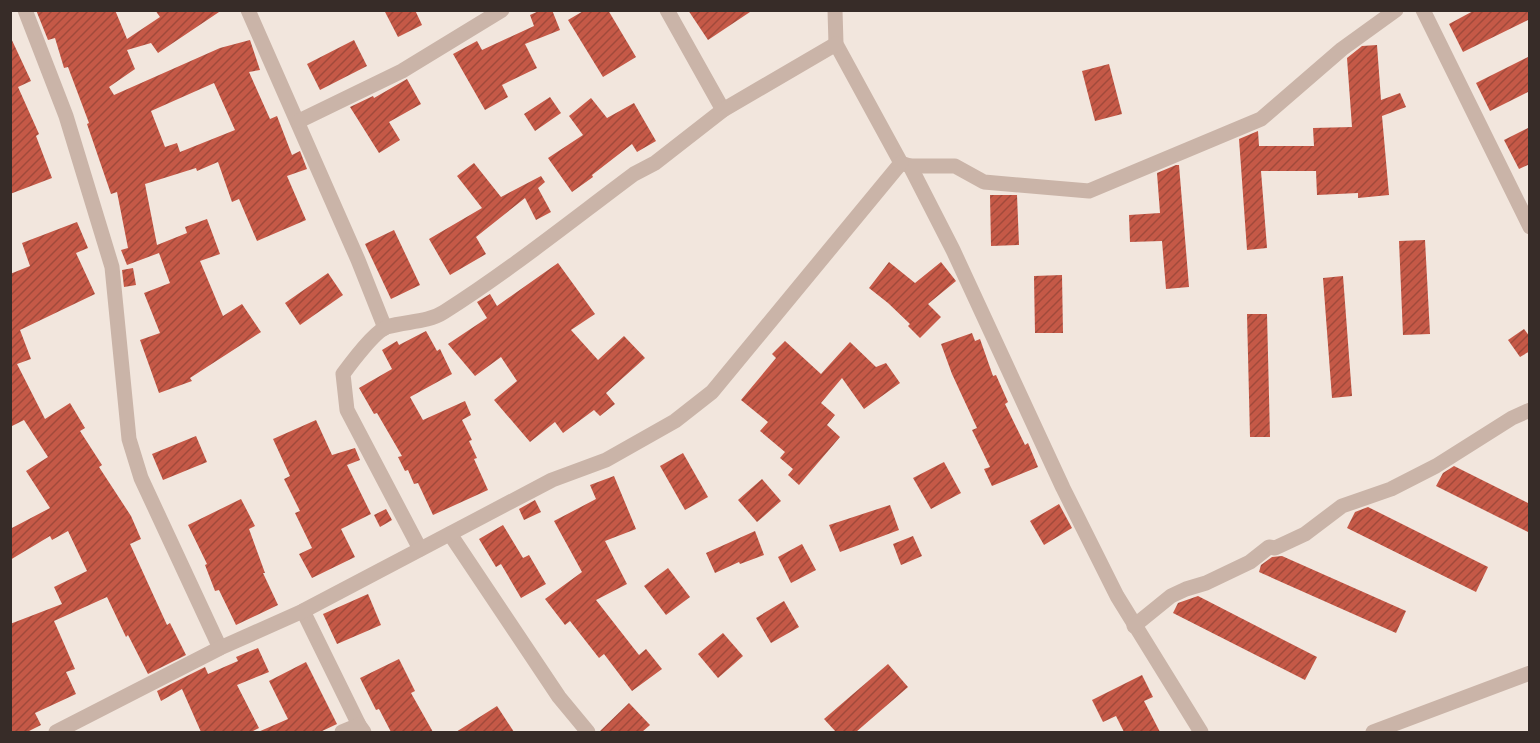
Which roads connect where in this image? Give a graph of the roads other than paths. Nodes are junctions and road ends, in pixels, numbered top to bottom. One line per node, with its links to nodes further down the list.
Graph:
1 (25, 10): 19 (street)
2 (248, 10): 10 (street)
3 (502, 10): 10 (street)
4 (667, 10): 9 (street)
5 (836, 10): 8 (street)
6 (1423, 10): 12 (street)
7 (1386, 13): 11 (street)
8 (836, 44): 9 (street); 11 (street)
9 (723, 110): 13 (street)
10 (298, 121): 13 (street)
11 (906, 164): 15 (street); 18 (street)
12 (1530, 227)
13 (385, 328): 16 (street)
14 (1530, 410): 18 (street)
15 (450, 534): 16 (street); 24 (street)
16 (420, 549): 17 (street)
17 (303, 611): 19 (street); 21 (street)
18 (1134, 626): 25 (street)
19 (220, 648): 22 (street)
20 (1530, 673): 26 (street)
21 (361, 729): 23 (street)
22 (56, 732)
23 (342, 732)
24 (588, 732)
25 (1201, 732)
26 (1373, 732)

